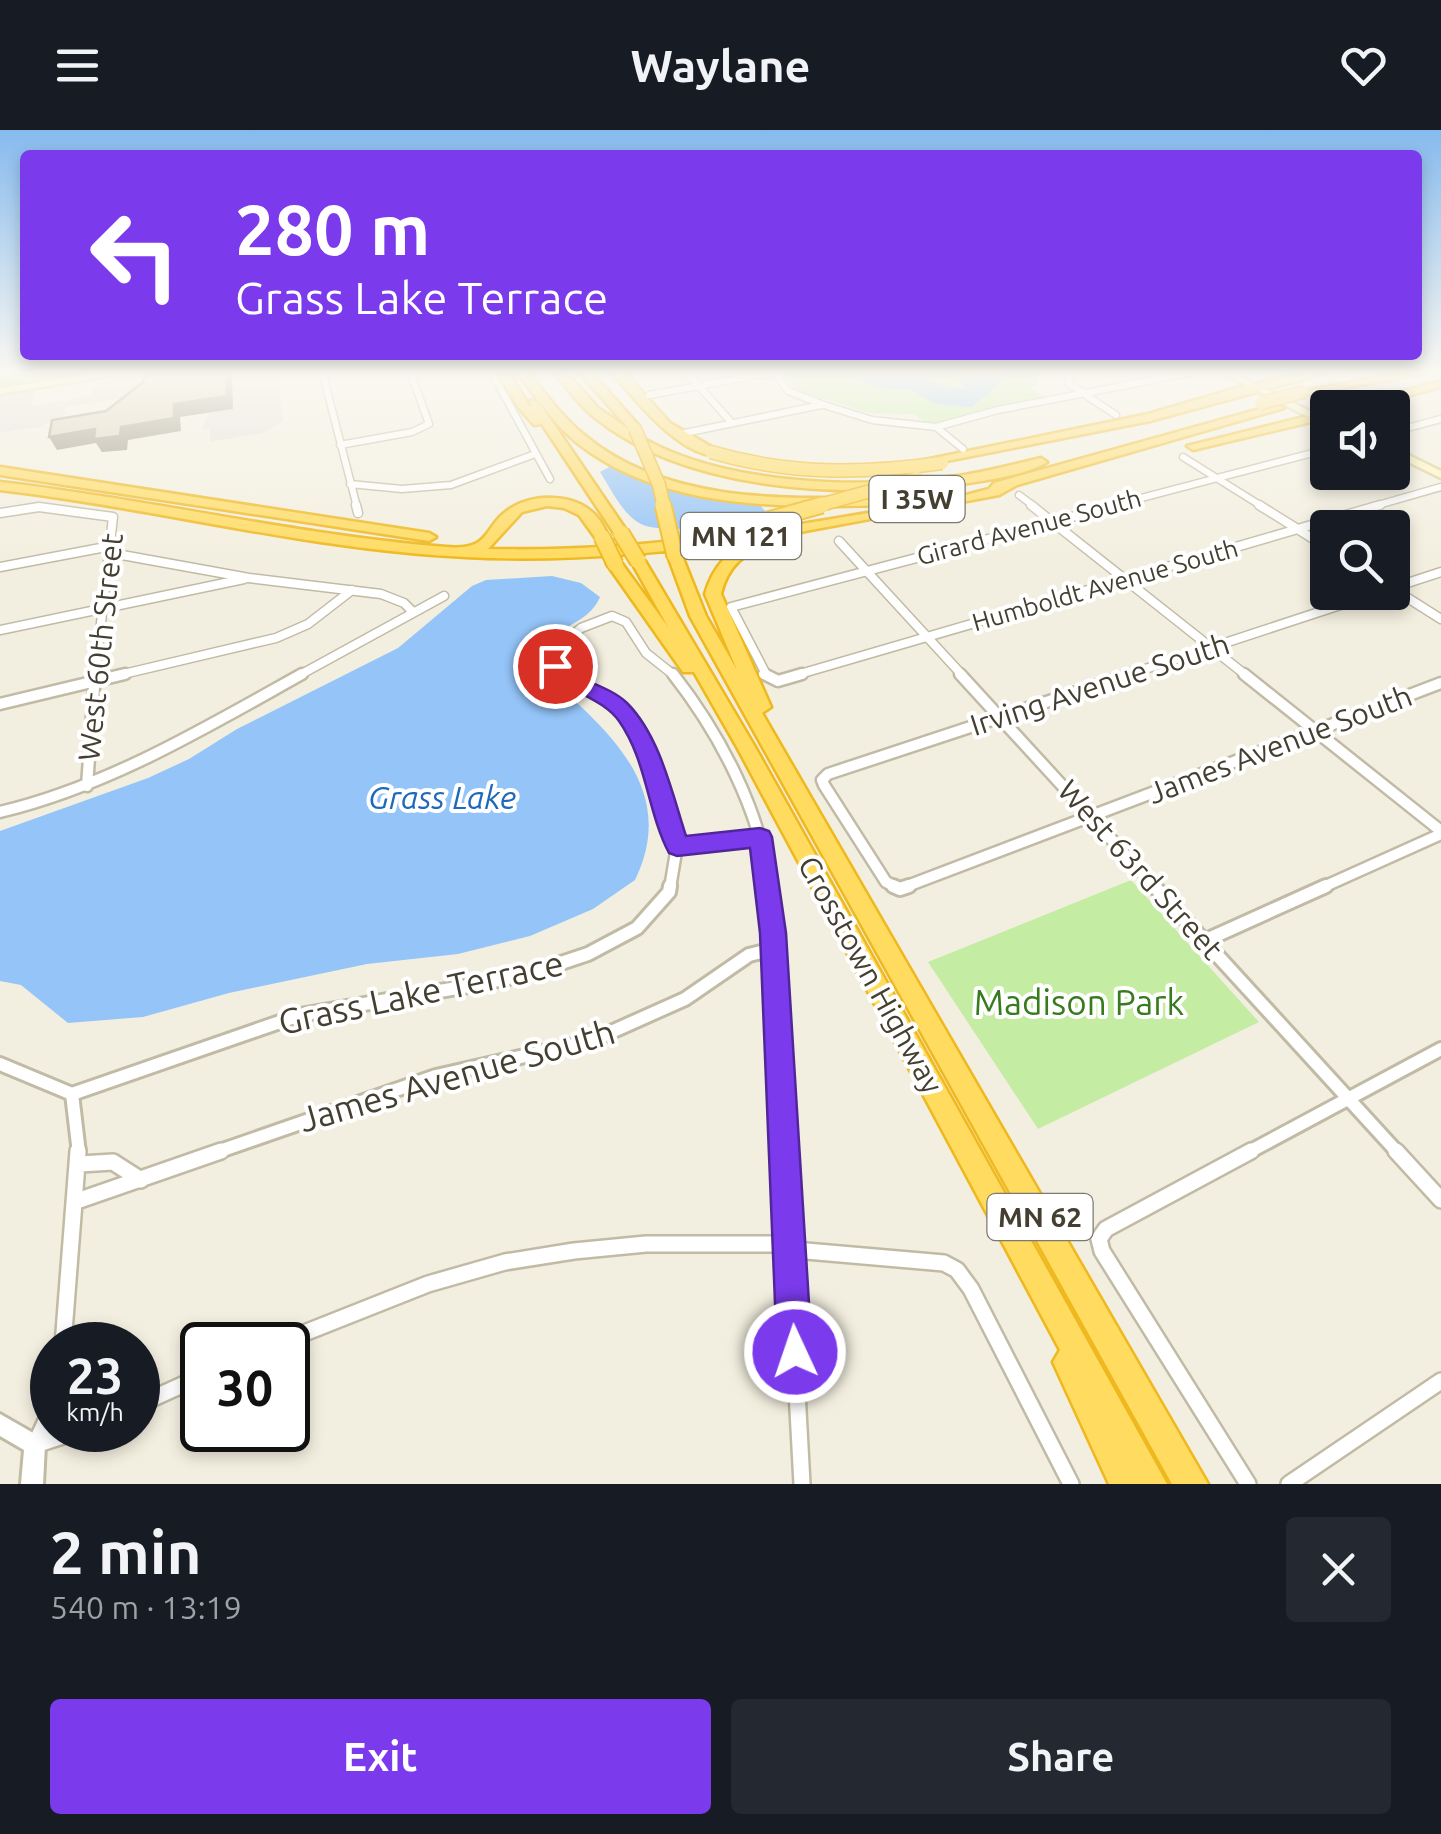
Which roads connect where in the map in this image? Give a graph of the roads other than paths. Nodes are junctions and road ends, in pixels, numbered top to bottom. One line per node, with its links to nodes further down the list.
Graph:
1 (337, 434): 17 (street)
2 (400, 434): 17 (street)
3 (524, 434): 20 (street)
4 (548, 434): 23 (highway)
5 (556, 434): 23 (highway, Crosstown Highway / MN 62)
6 (577, 434): 34 (highway)
7 (599, 434): 34 (highway, I 35W)
8 (631, 434): 18 (highway, I 35W)
9 (643, 434): 71 (highway, Crosstown Highway / MN 62, bridge)
10 (680, 434): 25 (highway, bridge)
11 (945, 434): 19 (street)
12 (1055, 434): 18 (highway)
13 (1111, 434): 25 (highway, MN 121)
14 (1144, 434): 18 (highway, I 35W)
15 (1185, 434): 26 (highway, I 35W)
16 (1247, 434): 26 (highway)
17 (340, 445): 31 (street)
18 (652, 446)
19 (963, 449)
20 (534, 454): 29 (street); 31 (street)
21 (1310, 454): 28 (street, Girard Avenue South)
22 (1183, 456): 28 (street)
23 (570, 458): 69 (highway, Crosstown Highway / MN 62, bridge)
24 (1410, 463): 30 (main road)
25 (945, 466): 44 (highway, MN 121, bridge)
26 (1058, 470): 33 (highway, I 35W)
27 (0, 471): 43 (highway, MN 121)
28 (1217, 478): 38 (street, Girard Avenue South); 39 (street)
29 (550, 479)
30 (1441, 481): 39 (street, Humboldt Avenue South)
31 (350, 484): 36 (street)
32 (0, 486): 46 (highway, MN 121)
33 (1015, 489): 34 (highway, I 35W); 37 (highway, MN 121); 38 (street)
34 (820, 500)
35 (0, 513): 45 (street, West 60th Street)
36 (358, 513)
37 (882, 514): 46 (highway, MN 121); 71 (highway)
38 (1052, 521): 48 (street, Girard Avenue South); 51 (street)
39 (1297, 528): 41 (street); 51 (street, Humboldt Avenue South)
40 (502, 530): 43 (highway); 44 (highway); 69 (highway, bridge)
41 (1310, 536)
42 (839, 541): 48 (street, West 63rd Street)
43 (488, 543): 44 (highway, MN 121); 46 (highway)
44 (529, 545)
45 (111, 549): 47 (street); 50 (street); 56 (street, West 60th Street)
46 (464, 553)
47 (0, 568)
48 (866, 570): 61 (street, West 63rd Street); 63 (street, Girard Avenue South)
49 (1441, 572): 52 (street)
50 (250, 578): 53 (street); 56 (street)
51 (1126, 579): 61 (street, Humboldt Avenue South); 62 (street)
52 (1410, 582)
53 (352, 590): 58 (street); 64 (street)
54 (444, 596): 58 (street)
55 (1410, 599): 59 (street)
56 (104, 608): 60 (street); 64 (street, West 60th Street)
57 (1326, 610): 62 (street, Irving Avenue South)
58 (412, 611): 70 (street)
59 (1441, 619)
60 (0, 630)
61 (927, 637): 63 (street, Humboldt Avenue South); 67 (street, West 63rd Street)
62 (1212, 648): 67 (street, Irving Avenue South); 68 (street)
63 (769, 679)
64 (96, 681): 66 (street); 70 (street, West 60th Street)
65 (1441, 684): 68 (street, James Avenue South)
66 (0, 704)
67 (1000, 717): 73 (street, West 63rd Street); 77 (street, Irving Avenue South)
68 (1316, 730): 73 (street, James Avenue South); 74 (street)
69 (746, 746): 84 (highway, Crosstown Highway / MN 62)
70 (87, 786): 72 (street)
71 (802, 801): 93 (highway, Crosstown Highway / MN 62)
72 (0, 812)
73 (1091, 817): 77 (street, James Avenue South); 78 (street, West 63rd Street)
74 (1441, 832): 78 (street)
75 (760, 837): 76 (street); 76 (street, Grass Lake Terrace); 79 (street)
76 (677, 847): 82 (street, Grass Lake Terrace)
77 (895, 888)
78 (1204, 941): 83 (street, West 63rd Street)
79 (774, 949): 86 (street, James Avenue South); 89 (street)
80 (1441, 1050): 83 (street)
81 (0, 1064): 82 (street)
82 (72, 1094): 85 (street)
83 (1349, 1099): 87 (street, West 63rd Street); 104 (street)
84 (973, 1162): 100 (highway); 101 (highway, Crosstown Highway / MN 62)
85 (80, 1164): 86 (street); 88 (street)
86 (141, 1180): 88 (street, James Avenue South)
87 (1441, 1200)
88 (74, 1202): 90 (street)
89 (790, 1249): 91 (street); 98 (street); 99 (street)
90 (65, 1322)
91 (310, 1331)
92 (1441, 1381): 105 (street)
93 (1139, 1390): 102 (highway, Crosstown Highway / MN 62); 103 (highway)
94 (0, 1424): 95 (street)
95 (30, 1441)
96 (35, 1452): 97 (street)
97 (32, 1484)
98 (802, 1484)
99 (1072, 1484)
100 (1126, 1484)
101 (1150, 1484)
102 (1191, 1484)
103 (1200, 1484)
104 (1248, 1484)
105 (1289, 1484)

